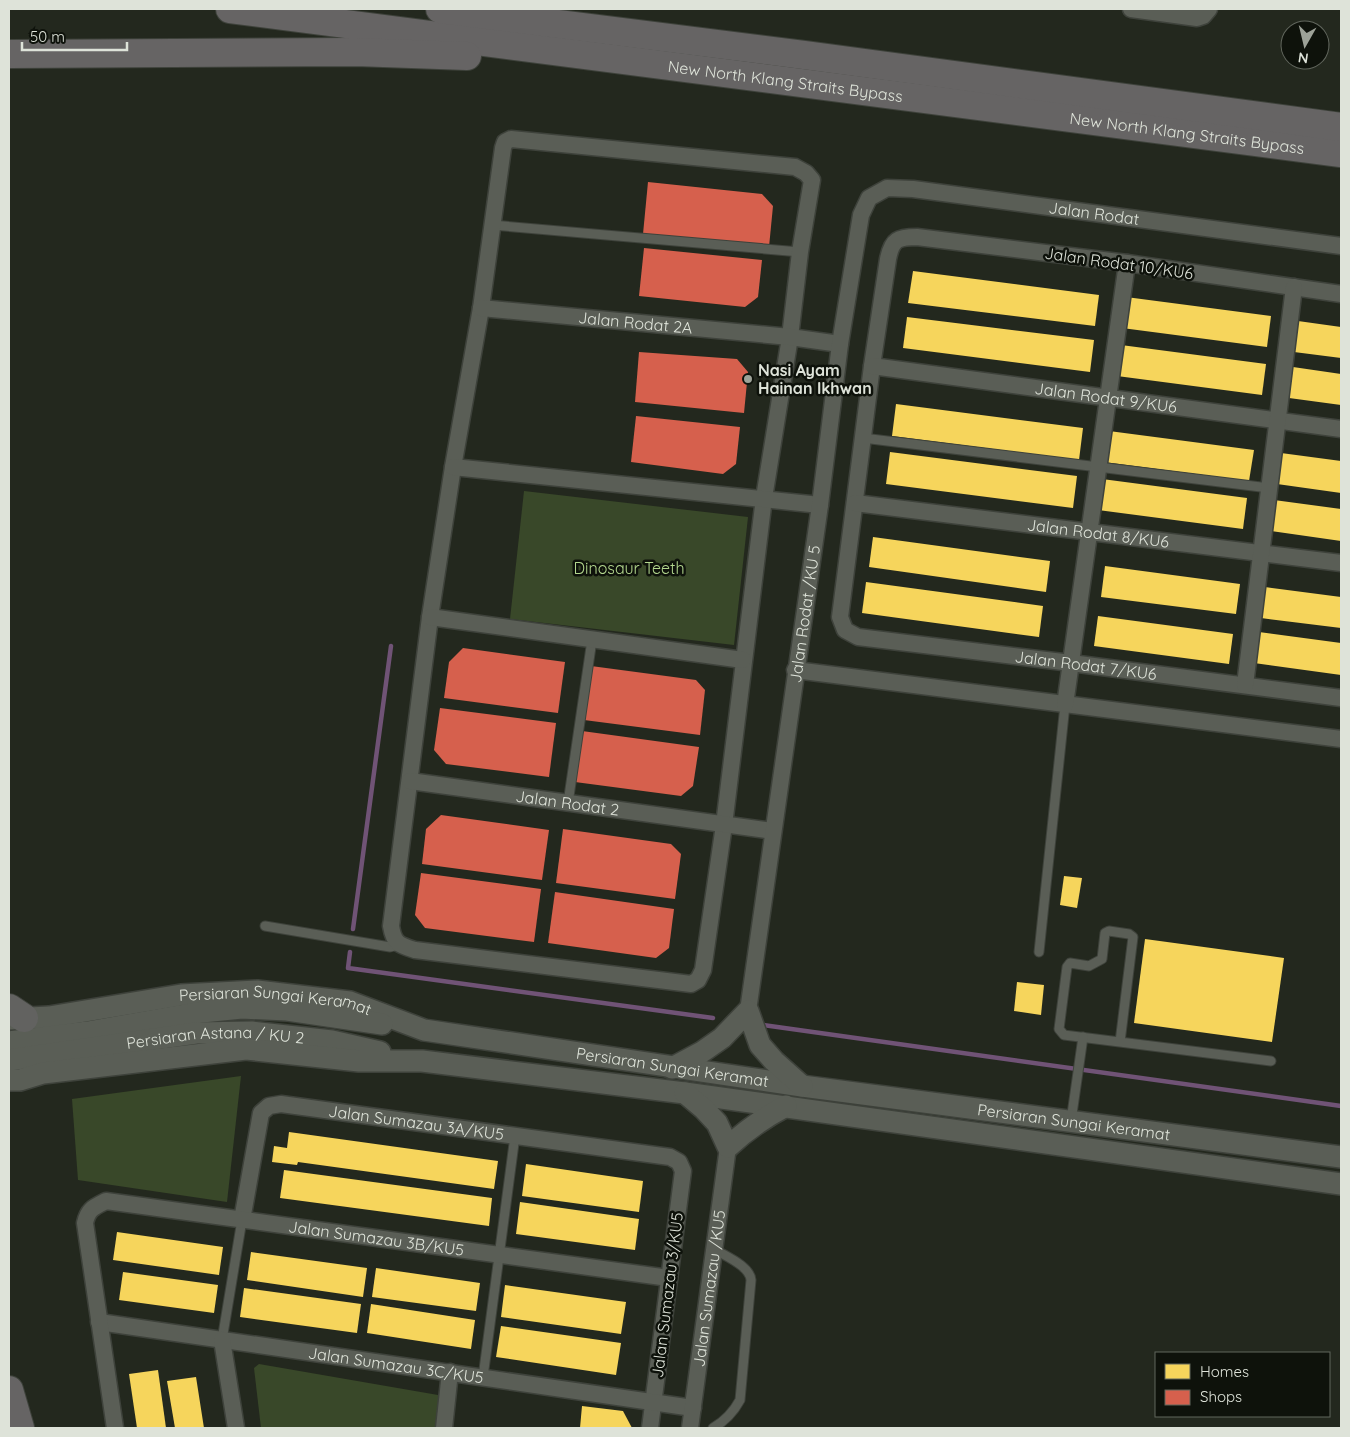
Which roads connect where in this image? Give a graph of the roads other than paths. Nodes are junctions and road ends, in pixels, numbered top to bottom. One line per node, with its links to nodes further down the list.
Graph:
1 (230, 9): 8 (highway, New North Klang Straits Bypass)
2 (440, 9): 7 (highway, New North Klang Straits Bypass)
3 (533, 9): 7 (highway)
4 (1131, 9): 5 (street)
5 (1209, 9)
6 (9, 54): 8 (highway)
7 (804, 55): 9 (highway, New North Klang Straits Bypass)
8 (636, 61): 10 (highway, New North Klang Straits Bypass)
9 (1341, 127)
10 (1341, 152)
11 (861, 215): 13 (street, Jalan Rodat); 20 (street, Jalan Rodat /KU 5)
12 (492, 226): 14 (lane); 14 (street); 18 (street)
13 (1341, 246)
14 (800, 252): 19 (street)
15 (1127, 263): 16 (street, Jalan Rodat 10/KU6); 21 (street, Jalan Rodat 10/KU6); 22 (street)
16 (1294, 287): 17 (street, Jalan Rodat 10/KU6); 23 (street)
17 (1341, 294)
18 (481, 308): 19 (street, Jalan Rodat 2A); 26 (street)
19 (790, 337): 20 (street, Jalan Rodat 2A); 29 (street)
20 (840, 344): 31 (street, Jalan Rodat /KU 5)
21 (872, 366): 22 (street, Jalan Rodat 9/KU6); 25 (street)
22 (1107, 398): 23 (street, Jalan Rodat 9/KU6); 27 (street)
23 (1277, 420): 24 (street, Jalan Rodat 9/KU6); 28 (street)
24 (1341, 429)
25 (863, 438): 27 (lane); 30 (street)
26 (452, 467): 29 (street); 35 (street)
27 (1098, 467): 28 (lane); 32 (street)
28 (1269, 488): 33 (street)
29 (764, 498): 31 (street); 37 (street)
30 (855, 503): 32 (street, Jalan Rodat 8/KU6); 38 (street, Jalan Rodat 7/KU6)
31 (820, 504): 39 (street, Jalan Rodat /KU 5)
32 (1088, 533): 33 (street, Jalan Rodat 8/KU6); 38 (street)
33 (1261, 552): 34 (street, Jalan Rodat 8/KU6); 40 (street)
34 (1341, 563)
35 (430, 617): 36 (street); 44 (street)
36 (592, 640): 37 (street); 45 (lane)
37 (744, 660): 46 (street)
38 (1071, 663): 40 (street, Jalan Rodat 7/KU6); 42 (street)
39 (795, 670): 42 (street); 47 (street, Jalan Rodat /KU 5)
40 (1245, 685): 41 (street, Jalan Rodat 7/KU6)
41 (1341, 698)
42 (1065, 704): 43 (street); 50 (lane)
43 (1341, 739)
44 (410, 781): 45 (street, Jalan Rodat 2); 49 (street)
45 (568, 803): 46 (street, Jalan Rodat 2)
46 (724, 825): 47 (street, Jalan Rodat 2); 49 (street)
47 (773, 831): 51 (street, Jalan Rodat /KU 5)
48 (265, 926): 49 (lane)
49 (399, 945)
50 (1038, 952)
51 (748, 1011): 60 (street); 62 (street)
52 (14, 1015): 53 (street, Persiaran Sungai Keramat)
53 (424, 1030): 55 (street, Persiaran Astana / KU 2); 60 (street, Persiaran Sungai Keramat)
54 (1083, 1037): 56 (lane); 56 (lane); 65 (lane)
55 (9, 1042)
56 (1120, 1042): 59 (lane)
57 (9, 1060): 58 (street, Persiaran Astana / KU 2)
58 (420, 1061): 61 (street, Persiaran Sungai Keramat); 63 (street, Persiaran Sungai Keramat)
59 (1271, 1062)
60 (672, 1068): 62 (street, Persiaran Sungai Keramat)
61 (9, 1080)
62 (802, 1086): 65 (street, Persiaran Sungai Keramat)
63 (685, 1093): 64 (street, Persiaran Sungai Keramat); 67 (street)
64 (786, 1106): 67 (street); 68 (street, Persiaran Sungai Keramat)
65 (1072, 1121): 68 (street); 69 (street, Persiaran Sungai Keramat)
66 (515, 1136): 70 (street, Jalan Sumazau 3A/KU5); 72 (street, Jalan Sumazau 3A/KU5); 74 (lane)
67 (728, 1147): 73 (street, Jalan Sumazau /KU5)
68 (1091, 1149): 71 (street, Persiaran Sungai Keramat)
69 (1341, 1157)
70 (679, 1162): 75 (street, Jalan Sumazau 3/KU5)
71 (1341, 1184)
72 (242, 1220): 74 (street, Jalan Sumazau 3B/KU5); 76 (street, Jalan Sumazau 3B/KU5); 77 (lane)
73 (714, 1249): 82 (street, Jalan Sumazau /KU5); 89 (lane)
74 (498, 1255): 75 (street, Jalan Sumazau 3B/KU5); 79 (lane)
75 (669, 1278): 81 (street, Jalan Sumazau 3/KU5)
76 (99, 1322): 77 (street, Jalan Sumazau 3C/KU5); 84 (street)
77 (222, 1340): 78 (street, Jalan Sumazau 3C/KU5); 85 (street)
78 (450, 1372): 79 (street, Jalan Sumazau 3C/KU5); 86 (street)
79 (482, 1377): 81 (street, Jalan Sumazau 3C/KU5)
80 (9, 1390): 83 (highway)
81 (654, 1401): 82 (street, Jalan Sumazau 3C/KU5); 87 (street, Jalan Sumazau 3/KU5)
82 (693, 1408): 88 (street, Jalan Sumazau /KU5)
83 (20, 1428)
84 (115, 1428)
85 (236, 1428)
86 (444, 1428)
87 (650, 1428)
88 (690, 1428)
89 (713, 1428)

